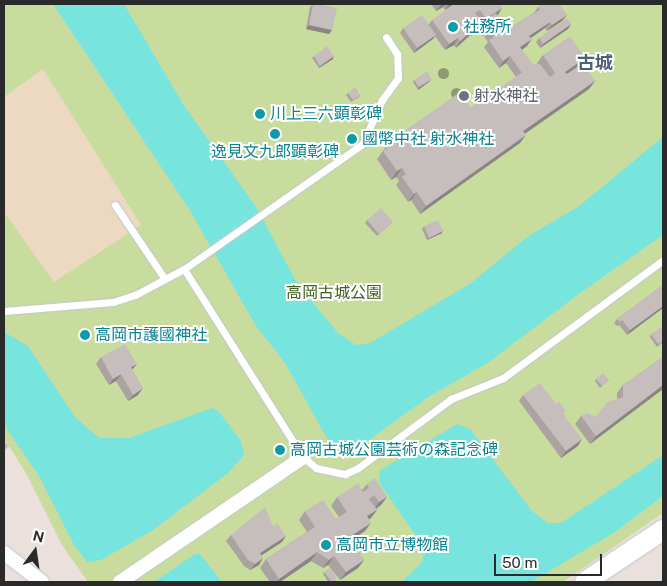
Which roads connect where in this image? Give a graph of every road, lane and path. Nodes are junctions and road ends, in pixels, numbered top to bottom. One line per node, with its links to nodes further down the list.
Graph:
1 (386, 37): 3 (lane)
2 (371, 138): 3 (lane)
3 (363, 143): 6 (lane)
4 (115, 205): 7 (lane)
5 (663, 260): 9 (lane)
6 (184, 269): 7 (lane); 9 (lane)
7 (165, 279): 8 (lane)
8 (4, 311)
9 (303, 457): 13 (street)
10 (663, 530): 14 (main road)
11 (4, 554): 12 (street)
12 (42, 582)
13 (120, 582)
14 (585, 582)

